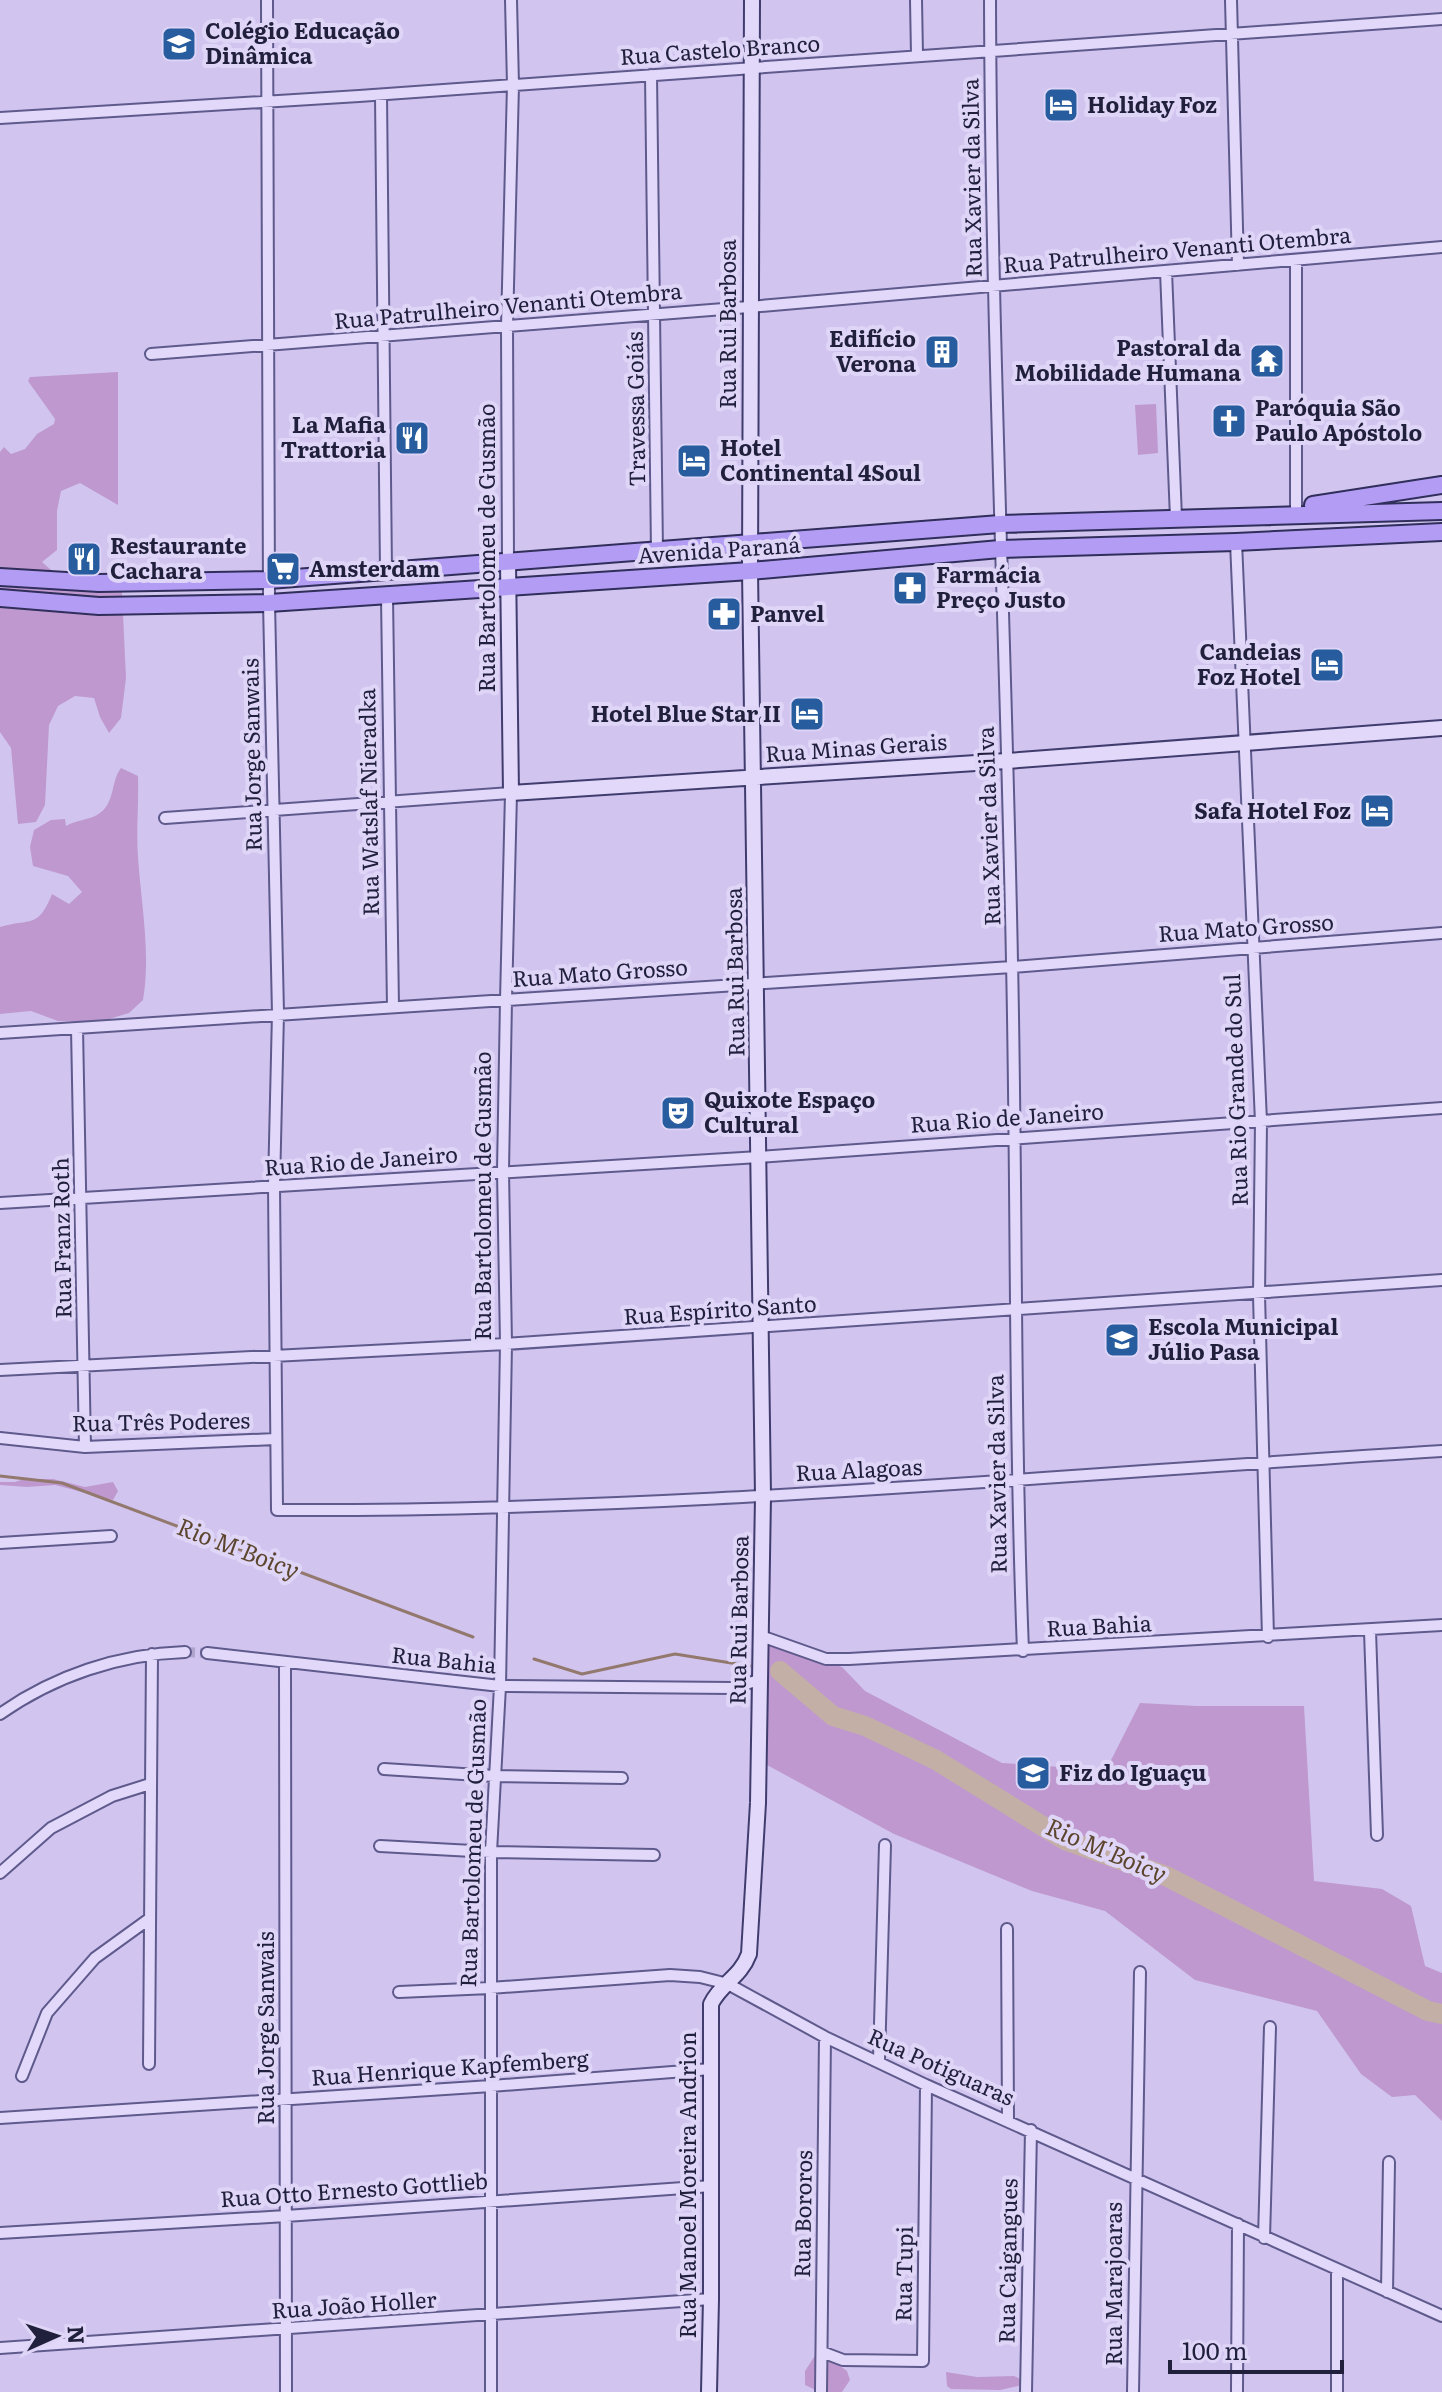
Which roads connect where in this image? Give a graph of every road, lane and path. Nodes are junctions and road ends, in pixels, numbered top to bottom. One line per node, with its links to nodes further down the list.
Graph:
1 (267, 0): 15 (street, Rua Jorge Sanwais)
2 (511, 0): 13 (street, Rua Bartolomeu de Gusmão)
3 (752, 0): 11 (street, Rua Rui Barbosa)
4 (916, 0): 10 (street)
5 (990, 0): 9 (street, Rua Xavier da Silva)
6 (1231, 0): 8 (street)
7 (1442, 19): 8 (street, Rua Castelo Branco)
8 (1231, 35): 9 (street, Rua Castelo Branco); 19 (street)
9 (990, 52): 10 (street, Rua Castelo Branco); 21 (street, Rua Xavier da Silva)
10 (917, 55): 11 (street, Rua Castelo Branco)
11 (753, 67): 12 (street, Rua Castelo Branco); 22 (street, Rua Rui Barbosa)
12 (651, 75): 13 (street, Rua Castelo Branco); 23 (street, Travessa Goiás)
13 (513, 85): 14 (street, Rua Castelo Branco); 24 (street, Rua Bartolomeu de Gusmão)
14 (381, 95): 15 (street, Rua Castelo Branco); 25 (street)
15 (268, 101): 16 (street, Rua Castelo Branco); 26 (street, Rua Jorge Sanwais)
16 (0, 118)
17 (1442, 247): 18 (street, Rua Patrulheiro Venanti Otembra)
18 (1296, 260): 19 (street, Rua Patrulheiro Venanti Otembra); 29 (street)
19 (1238, 265): 20 (street, Rua Patrulheiro Venanti Otembra)
20 (1166, 271): 21 (street, Rua Patrulheiro Venanti Otembra); 32 (street)
21 (993, 286): 22 (street, Rua Patrulheiro Venanti Otembra); 33 (street, Rua Xavier da Silva)
22 (749, 307): 23 (street, Rua Patrulheiro Venanti Otembra); 36 (street, Rua Rui Barbosa)
23 (654, 315): 24 (street, Rua Patrulheiro Venanti Otembra); 38 (street, Travessa Goiás)
24 (507, 326): 25 (street, Rua Patrulheiro Venanti Otembra); 39 (street, Rua Bartolomeu de Gusmão)
25 (384, 336): 26 (street, Rua Patrulheiro Venanti Otembra); 41 (street)
26 (267, 346): 27 (street, Rua Patrulheiro Venanti Otembra); 43 (street, Rua Jorge Sanwais)
27 (151, 354)
28 (1442, 485): 29 (main road)
29 (1296, 507): 31 (main road)
30 (1442, 511): 31 (main road, Avenida Paraná)
31 (1265, 515): 32 (main road, Avenida Paraná)
32 (1176, 518): 33 (main road, Avenida Paraná)
33 (1000, 524): 36 (main road, Avenida Paraná); 37 (street, Rua Xavier da Silva)
34 (1442, 532): 35 (main road, Avenida Paraná)
35 (1236, 542): 37 (main road, Avenida Paraná); 49 (street, Rua Rio Grande do Sul)
36 (751, 543): 38 (main road, Avenida Paraná); 40 (street, Rua Rui Barbosa)
37 (1000, 549): 40 (main road, Avenida Paraná); 50 (street, Rua Xavier da Silva)
38 (657, 552): 39 (main road, Avenida Paraná)
39 (508, 563): 41 (main road, Avenida Paraná); 44 (street, Rua Bartolomeu de Gusmão)
40 (750, 571): 44 (main road, Avenida Paraná); 51 (street, Rua Rui Barbosa)
41 (386, 572): 43 (main road, Avenida Paraná)
42 (0, 577): 43 (main road, Avenida Paraná)
43 (269, 580): 47 (street, Rua Jorge Sanwais)
44 (508, 586): 45 (main road, Avenida Paraná); 52 (street, Rua Bartolomeu de Gusmão)
45 (387, 597): 47 (main road, Avenida Paraná); 53 (street, Rua Watslaf Nieradka)
46 (0, 598): 47 (main road, Avenida Paraná)
47 (269, 603): 54 (street, Rua Jorge Sanwais)
48 (1442, 728): 49 (street, Rua Minas Gerais)
49 (1245, 744): 50 (street, Rua Minas Gerais); 57 (street, Rua Rio Grande do Sul)
50 (1007, 761): 51 (street, Rua Minas Gerais); 58 (street, Rua Xavier da Silva)
51 (755, 777): 52 (street, Rua Minas Gerais); 59 (street, Rua Rui Barbosa)
52 (511, 793): 53 (street, Rua Minas Gerais); 60 (street, Rua Bartolomeu de Gusmão)
53 (389, 802): 54 (street, Rua Minas Gerais); 61 (street, Rua Watslaf Nieradka)
54 (272, 808): 55 (street, Rua Minas Gerais); 62 (street, Rua Jorge Sanwais)
55 (165, 818)
56 (1442, 933): 57 (street, Rua Mato Grosso)
57 (1252, 947): 58 (street, Rua Mato Grosso); 66 (street, Rua Rio Grande do Sul)
58 (1012, 967): 59 (street, Rua Mato Grosso); 67 (street, Rua Xavier da Silva)
59 (756, 982): 60 (street, Rua Mato Grosso); 68 (street, Rua Rui Barbosa)
60 (506, 1000): 61 (street, Rua Mato Grosso); 69 (street, Rua Bartolomeu de Gusmão)
61 (393, 1007): 62 (street, Rua Mato Grosso)
62 (278, 1013): 63 (street, Rua Mato Grosso); 70 (street, Rua Jorge Sanwais)
63 (77, 1028): 64 (street, Rua Mato Grosso); 71 (street, Rua Franz Roth)
64 (0, 1033)
65 (1442, 1108): 66 (street, Rua Rio de Janeiro)
66 (1261, 1122): 67 (street, Rua Rio de Janeiro); 74 (street, Rua Rio Grande do Sul)
67 (1012, 1137): 68 (street, Rua Rio de Janeiro); 75 (street, Rua Xavier da Silva)
68 (759, 1157): 69 (street, Rua Rio de Janeiro); 76 (street, Rua Rui Barbosa)
69 (503, 1171): 70 (street, Rua Rio de Janeiro); 77 (street, Rua Bartolomeu de Gusmão)
70 (274, 1186): 71 (street, Rua Rio de Janeiro); 78 (street, Rua Jorge Sanwais)
71 (82, 1199): 72 (street, Rua Rio de Janeiro); 79 (street, Rua Franz Roth)
72 (0, 1203)
73 (1442, 1280): 74 (street, Rua Espírito Santo)
74 (1259, 1295): 75 (street, Rua Espírito Santo); 85 (street, Rua Rio Grande do Sul)
75 (1014, 1310): 76 (street, Rua Espírito Santo); 86 (street, Rua Xavier da Silva)
76 (760, 1328): 77 (street, Rua Espírito Santo); 87 (street, Rua Rui Barbosa)
77 (506, 1344): 78 (street, Rua Espírito Santo); 88 (street, Rua Bartolomeu de Gusmão)
78 (275, 1356): 79 (street, Rua Espírito Santo); 82 (street, Rua Jorge Sanwais)
79 (84, 1368): 80 (street, Rua Espírito Santo); 83 (street, Rua Franz Roth)
80 (0, 1370)
81 (0, 1438): 83 (street, Rua Três Poderes)
82 (275, 1439): 83 (street, Rua Três Poderes); 89 (street, Rua Jorge Sanwais)
83 (85, 1447)
84 (1442, 1451): 85 (street, Rua Alagoas)
85 (1264, 1462): 86 (street, Rua Alagoas); 95 (street, Rua Rio Grande do Sul)
86 (1016, 1482): 87 (street, Rua Alagoas); 96 (street, Rua Xavier da Silva)
87 (763, 1496): 88 (street, Rua Alagoas); 94 (street, Rua Rui Barbosa)
88 (502, 1508): 89 (street, Rua Alagoas); 102 (street, Rua Bartolomeu de Gusmão)
89 (277, 1510)
90 (111, 1536): 91 (street)
91 (0, 1543)
92 (1442, 1625): 93 (street, Rua Bahia)
93 (1370, 1631): 95 (street, Rua Bahia); 108 (street)
94 (761, 1636): 96 (street, Rua Bahia); 101 (street, Rua Rui Barbosa)
95 (1268, 1637): 96 (street, Rua Bahia)
96 (1023, 1651)
97 (185, 1652): 99 (street)
98 (207, 1653): 100 (street, Rua Bahia)
99 (152, 1654): 103 (street); 107 (street)
100 (285, 1664): 102 (street, Rua Bahia); 128 (street, Rua Jorge Sanwais)
101 (759, 1680): 102 (street, Rua Bahia); 117 (street, Rua Rui Barbosa)
102 (500, 1686): 105 (street, Rua Bartolomeu de Gusmão)
103 (0, 1714)
104 (384, 1769): 105 (street)
105 (494, 1776): 106 (street); 111 (street, Rua Bartolomeu de Gusmão)
106 (622, 1778)
107 (150, 1784): 113 (street); 114 (street)
108 (1377, 1835)
109 (885, 1845): 122 (street)
110 (380, 1846): 111 (street)
111 (491, 1852): 112 (street); 118 (street, Rua Bartolomeu de Gusmão)
112 (654, 1855)
113 (0, 1873)
114 (149, 1919): 123 (street); 125 (street)
115 (1007, 1929): 130 (street)
116 (1140, 1972): 133 (street, Rua Marajoaras)
117 (728, 1984): 118 (street, Rua Potiguaras); 121 (street, Rua Potiguaras); 124 (street, Rua Manoel Moreira Andrion)
118 (490, 1988): 119 (street, Rua Potiguaras); 127 (street, Rua Bartolomeu de Gusmão)
119 (399, 1992)
120 (1270, 2027): 139 (street)
121 (825, 2037): 122 (street, Rua Potiguaras); 147 (street, Rua Bororos)
122 (879, 2060): 126 (street, Rua Potiguaras)
123 (149, 2064)
124 (711, 2069): 127 (street, Rua Henrique Kapfemberg); 134 (street, Rua Manoel Moreira Andrion)
125 (22, 2076)
126 (926, 2085): 130 (street, Rua Potiguaras); 147 (street, Rua Tupi)
127 (491, 2086): 128 (street, Rua Henrique Kapfemberg); 135 (street, Rua Bartolomeu de Gusmão)
128 (286, 2099): 129 (street, Rua Henrique Kapfemberg); 136 (street, Rua Jorge Sanwais)
129 (0, 2118)
130 (1008, 2120): 131 (street, Rua Potiguaras)
131 (1031, 2130): 133 (street, Rua Potiguaras); 152 (street, Rua Caigangues)
132 (1389, 2162): 141 (street)
133 (1134, 2176): 137 (street, Rua Potiguaras); 153 (street, Rua Marajoaras)
134 (712, 2186): 135 (street, Rua Otto Ernesto Gottlieb); 142 (street, Rua Manoel Moreira Andrion)
135 (489, 2200): 136 (street, Rua Otto Ernesto Gottlieb); 143 (street, Rua Bartolomeu de Gusmão)
136 (286, 2216): 138 (street, Rua Otto Ernesto Gottlieb); 145 (street, Rua Jorge Sanwais)
137 (1238, 2224): 139 (street, Rua Potiguaras); 154 (street)
138 (0, 2233)
139 (1264, 2238): 140 (street, Rua Potiguaras)
140 (1337, 2270): 141 (street, Rua Potiguaras); 155 (street)
141 (1387, 2292): 144 (street, Rua Potiguaras)
142 (711, 2299): 143 (street, Rua João Holler); 150 (street, Rua Manoel Moreira Andrion)
143 (491, 2315): 145 (street, Rua João Holler); 149 (street, Rua Bartolomeu de Gusmão)
144 (1442, 2316)
145 (285, 2330): 146 (street, Rua João Holler); 148 (street, Rua Jorge Sanwais)
146 (0, 2348)
147 (822, 2352): 151 (street, Rua Bororos)
148 (286, 2392)
149 (491, 2392)
150 (709, 2392)
151 (821, 2392)
152 (1026, 2392)
153 (1133, 2392)
154 (1237, 2392)
155 (1337, 2392)

